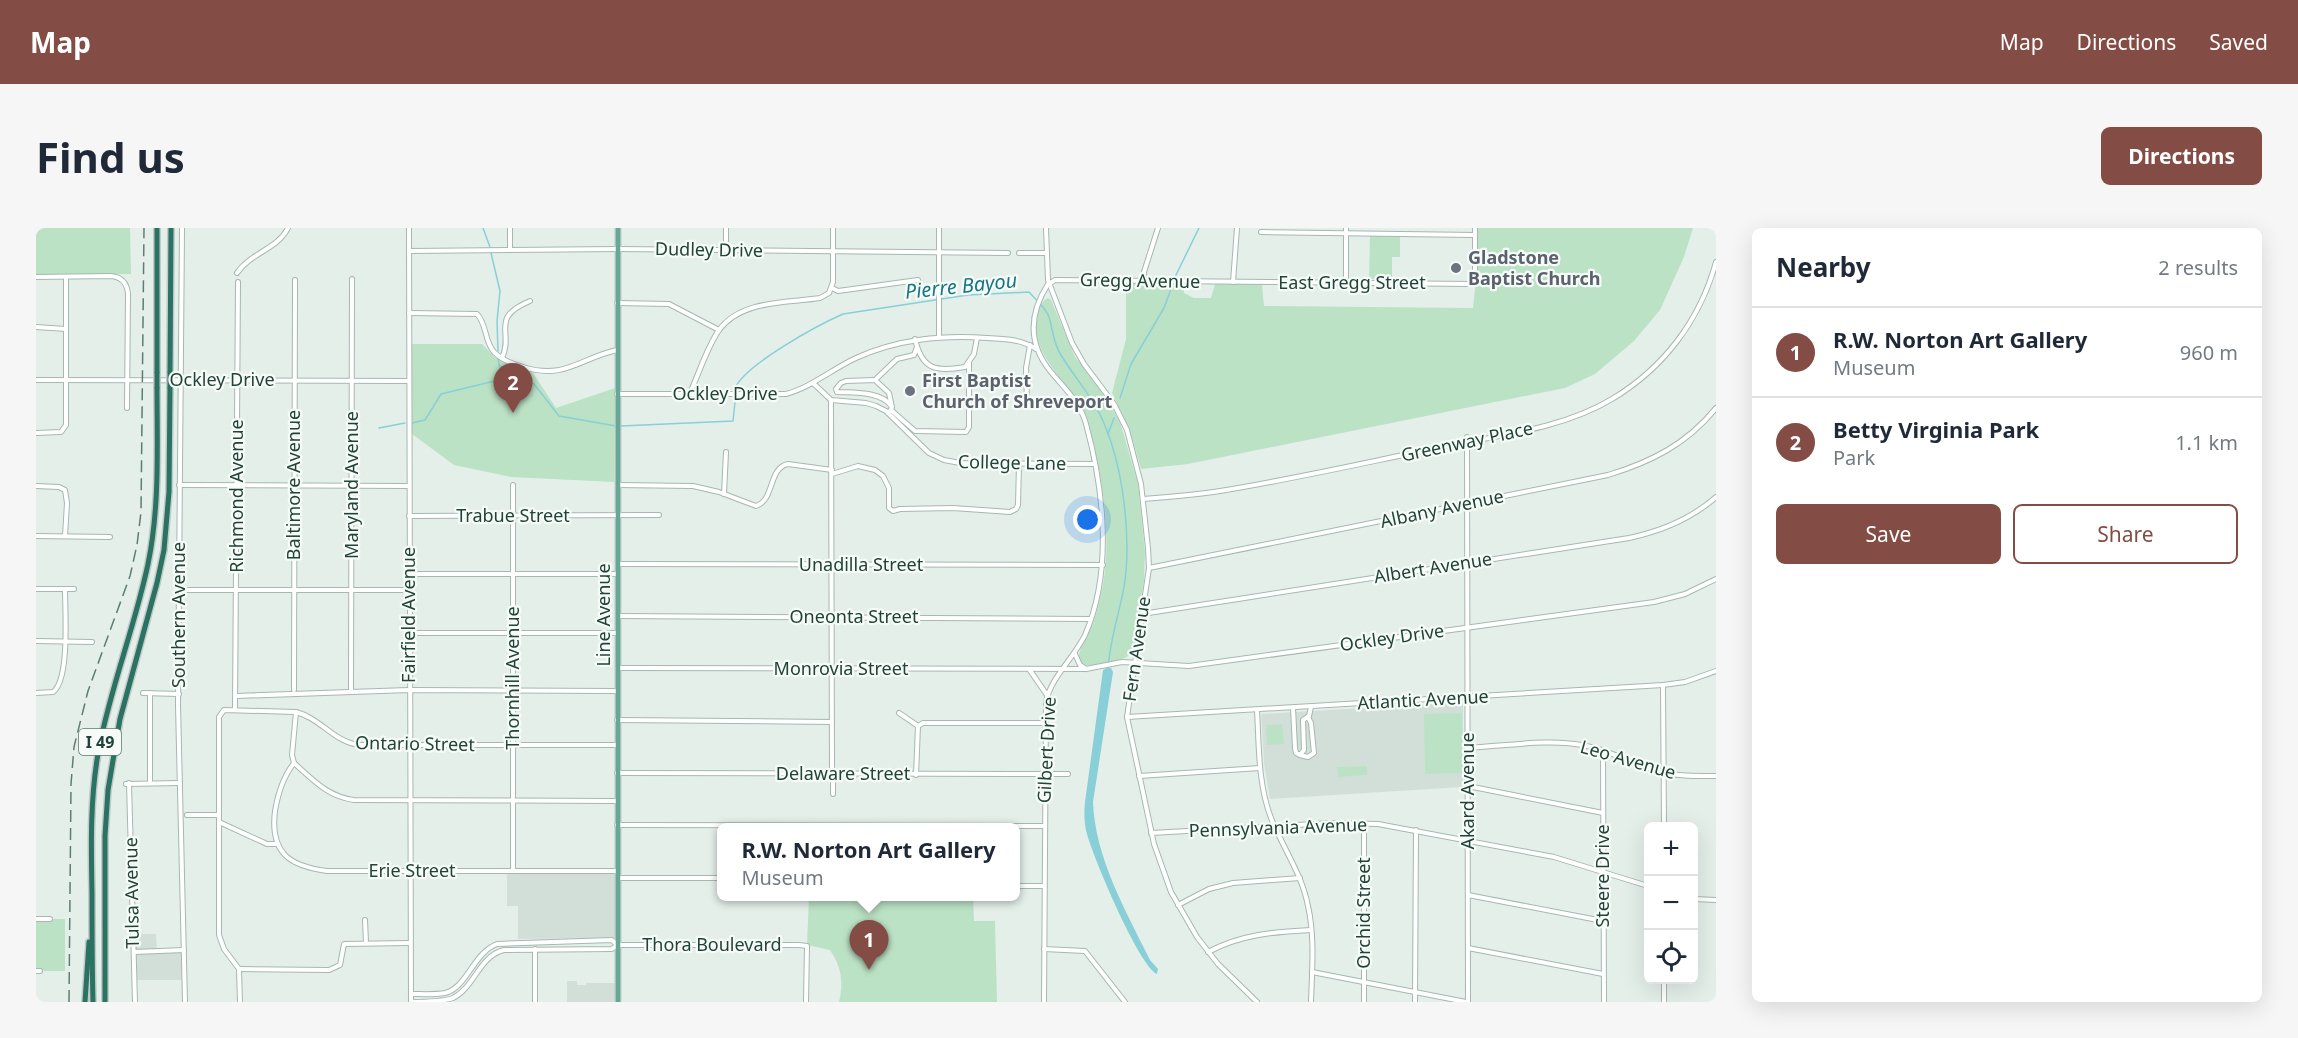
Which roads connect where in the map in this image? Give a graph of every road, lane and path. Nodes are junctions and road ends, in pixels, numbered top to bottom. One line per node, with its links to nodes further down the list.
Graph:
1 (157, 228): 208 (highway, I 49, bridge)
2 (171, 228): 236 (highway, I 49, bridge)
3 (182, 228): 60 (street, Southern Avenue)
4 (288, 228): 28 (street)
5 (409, 228): 21 (street, Fairfield Avenue)
6 (510, 228): 19 (street)
7 (618, 228): 18 (main road, Line Avenue)
8 (726, 228): 20 (street)
9 (833, 228): 22 (street)
10 (939, 228): 23 (street)
11 (1046, 228): 26 (street)
12 (1158, 228): 34 (street)
13 (1237, 228): 36 (street)
14 (1475, 228): 17 (street)
15 (1346, 231): 16 (street); 17 (street); 38 (street)
16 (1261, 232)
17 (1475, 234): 38 (street, East Gregg Street)
18 (618, 249): 19 (street, Dudley Drive); 20 (street, Dudley Drive); 41 (main road, Line Avenue)
19 (510, 250): 21 (street, Dudley Drive)
20 (726, 250): 22 (street, Dudley Drive)
21 (409, 251): 42 (street, Fairfield Avenue)
22 (833, 251): 23 (street, Dudley Drive); 39 (street)
23 (939, 252): 24 (street, Dudley Drive); 46 (street)
24 (1008, 253)
25 (1019, 253): 26 (street)
26 (1047, 253): 37 (street)
27 (1716, 262): 75 (street, Greenway Place)
28 (237, 273)
29 (66, 276): 30 (street); 44 (street); 59 (street)
30 (36, 277)
31 (352, 279): 64 (street, Maryland Avenue)
32 (295, 280): 63 (street, Baltimore Avenue)
33 (918, 280): 39 (street)
34 (1144, 281): 36 (street, Gregg Avenue); 37 (street, Gregg Avenue)
35 (238, 282): 61 (street, Richmond Avenue)
36 (1233, 282): 38 (street, East Gregg Street)
37 (1049, 284): 51 (street); 90 (street, Fern Avenue)
38 (1346, 284)
39 (832, 288): 45 (street)
40 (530, 301): 54 (street)
41 (617, 303): 45 (street); 52 (main road, Line Avenue)
42 (409, 313): 54 (street); 65 (street, Fairfield Avenue)
43 (36, 327): 44 (street)
44 (66, 329): 58 (street)
45 (719, 330): 68 (street)
46 (939, 337): 47 (street, Ockley Drive); 48 (street, Ockley Drive)
47 (977, 338): 49 (street, Ockley Drive); 56 (street)
48 (915, 339): 50 (street); 66 (street, Ockley Drive)
49 (1030, 345): 51 (street, Ockley Drive); 70 (street)
50 (917, 347): 53 (street); 55 (street)
51 (1037, 349): 78 (street, Gilbert Drive)
52 (617, 350): 54 (street); 67 (main road, Line Avenue)
53 (914, 355): 55 (street); 62 (street)
54 (502, 358)
55 (923, 361): 56 (street)
56 (969, 362): 73 (street)
57 (36, 380): 58 (street, Ockley Drive)
58 (66, 380): 59 (street, Ockley Drive); 74 (street)
59 (128, 380): 60 (street, Ockley Drive); 71 (street)
60 (179, 380): 61 (street, Ockley Drive); 81 (street, Southern Avenue)
61 (238, 380): 63 (street, Ockley Drive); 82 (street, Richmond Avenue)
62 (875, 380): 73 (street); 73 (street)
63 (295, 381): 64 (street, Ockley Drive); 83 (street, Baltimore Avenue)
64 (352, 381): 65 (street, Ockley Drive); 84 (street, Maryland Avenue)
65 (409, 381): 87 (street, Fairfield Avenue)
66 (813, 383): 68 (street, Ockley Drive); 69 (street)
67 (617, 394): 68 (street, Ockley Drive); 80 (main road, Line Avenue)
68 (689, 394)
69 (831, 400): 73 (street, College Lane); 79 (street)
70 (1027, 402)
71 (127, 408)
72 (1716, 408): 91 (street, Albany Avenue)
73 (890, 410): 77 (street, College Lane)
74 (36, 433)
75 (1467, 439): 90 (street, Greenway Place); 91 (street, Akard Avenue)
76 (726, 452): 88 (street)
77 (1018, 464): 78 (street, College Lane); 79 (street)
78 (1094, 464): 102 (street, Gilbert Drive)
79 (832, 472): 88 (street); 101 (street)
80 (618, 484): 88 (street); 95 (main road, Line Avenue)
81 (179, 485): 82 (street); 111 (street, Southern Avenue)
82 (237, 485): 83 (street); 112 (street, Richmond Avenue)
83 (294, 485): 84 (street); 113 (street, Baltimore Avenue)
84 (352, 485): 87 (street); 115 (street, Maryland Avenue)
85 (513, 485): 94 (street, Thornhill Avenue)
86 (36, 486): 97 (street)
87 (409, 486): 93 (street, Fairfield Avenue)
88 (724, 494)
89 (1716, 497): 99 (street, Albert Avenue)
90 (1143, 500): 103 (street, Fern Avenue)
91 (1467, 503): 99 (street, Akard Avenue); 103 (street, Albany Avenue)
92 (659, 515): 95 (street, Trabue Street)
93 (409, 516): 94 (street, Trabue Street); 104 (street, Fairfield Avenue)
94 (513, 516): 95 (street, Trabue Street); 105 (street, Thornhill Avenue)
95 (618, 516): 100 (main road, Line Avenue)
96 (36, 536): 97 (street)
97 (65, 536): 98 (street)
98 (110, 537)
99 (1467, 563): 116 (street, Albert Avenue); 120 (street, Akard Avenue)
100 (618, 564): 101 (street, Unadilla Street); 106 (main road, Line Avenue)
101 (832, 564): 102 (street, Unadilla Street); 118 (street)
102 (1103, 565): 119 (street, Gilbert Drive)
103 (1149, 568): 116 (street, Fern Avenue)
104 (409, 574): 105 (street); 114 (street, Fairfield Avenue)
105 (513, 574): 106 (street); 122 (street, Thornhill Avenue)
106 (618, 574): 117 (main road, Line Avenue)
107 (1716, 579): 120 (street, Ockley Drive)
108 (36, 589): 109 (street)
109 (65, 589): 110 (street); 125 (street)
110 (74, 589)
111 (179, 590): 112 (street); 144 (street, Southern Avenue)
112 (237, 590): 113 (street); 146 (street, Richmond Avenue)
113 (294, 590): 115 (street); 136 (street, Baltimore Avenue)
114 (408, 590): 115 (street); 121 (street, Fairfield Avenue)
115 (352, 591): 140 (street, Maryland Avenue)
116 (1142, 614): 128 (street, Fern Avenue)
117 (618, 616): 118 (street, Oneonta Street); 123 (main road, Line Avenue)
118 (832, 617): 119 (street, Oneonta Street); 130 (street)
119 (1090, 619): 127 (street, Gilbert Drive)
120 (1468, 628): 128 (street, Ockley Drive); 147 (street, Akard Avenue)
121 (408, 633): 122 (street); 137 (street, Fairfield Avenue)
122 (513, 633): 123 (street); 138 (street, Thornhill Avenue)
123 (618, 633): 129 (main road, Line Avenue)
124 (36, 641): 125 (street)
125 (64, 642): 126 (street); 141 (street)
126 (92, 642)
127 (1075, 653): 132 (street, Gilbert Drive); 133 (street)
128 (1134, 663): 133 (street, Ockley Drive); 154 (street, Fern Avenue)
129 (618, 669): 130 (street, Monrovia Street); 139 (main road, Line Avenue)
130 (832, 669): 131 (street, Monrovia Street); 157 (street)
131 (1028, 669): 132 (street, Monrovia Street); 145 (street)
132 (1064, 669): 133 (street, Ockley Drive); 145 (street, Gilbert Drive)
133 (1089, 669)
134 (1716, 671): 135 (street, Atlantic Avenue)
135 (1663, 685): 147 (street, Atlantic Avenue); 169 (street)
136 (294, 690)
137 (409, 690): 138 (street); 140 (street); 160 (street, Fairfield Avenue)
138 (514, 690): 139 (street); 161 (street, Thornhill Avenue)
139 (617, 691): 156 (main road, Line Avenue)
140 (351, 692): 146 (street)
141 (36, 693)
142 (142, 693): 143 (street)
143 (150, 693): 144 (street); 176 (street)
144 (178, 694): 177 (street, Southern Avenue)
145 (1048, 695): 158 (street, Gilbert Drive)
146 (236, 696): 150 (street, Richmond Avenue)
147 (1468, 697): 148 (street, Atlantic Avenue); 163 (street, Akard Avenue)
148 (1311, 706): 149 (street, Atlantic Avenue); 155 (street)
149 (1293, 708): 151 (street, Atlantic Avenue); 165 (street)
150 (235, 710): 152 (street, Ontario Street); 184 (street, Ontario Street)
151 (1257, 710): 154 (street, Atlantic Avenue); 167 (street)
152 (296, 712): 160 (street, Ontario Street); 166 (street)
153 (899, 713): 159 (street)
154 (1127, 717): 174 (street, Fern Avenue)
155 (1308, 717): 165 (street); 165 (street)
156 (617, 720): 157 (street); 162 (main road, Line Avenue)
157 (832, 722): 170 (street)
158 (1045, 723): 159 (street); 173 (street, Gilbert Drive)
159 (918, 726): 172 (street)
160 (409, 744): 161 (street, Ontario Street); 180 (street, Fairfield Avenue)
161 (513, 745): 162 (street, Ontario Street); 181 (street, Thornhill Avenue)
162 (617, 745): 168 (main road, Line Avenue)
163 (1468, 748): 164 (street, Leo Avenue); 178 (street, Akard Avenue)
164 (1604, 751): 169 (street, Leo Avenue); 183 (street, Steere Drive)
165 (1300, 755)
166 (294, 763): 180 (street); 197 (street)
167 (1260, 768): 174 (street); 193 (street)
168 (617, 773): 170 (street, Delaware Street); 182 (main road, Line Avenue)
169 (1663, 773): 175 (street, Leo Avenue); 187 (street)
170 (833, 774): 172 (street, Delaware Street); 179 (street)
171 (1068, 774): 173 (street, Delaware Street)
172 (916, 775): 173 (street, Delaware Street)
173 (1045, 775): 192 (street, Gilbert Drive)
174 (1139, 776): 195 (street, Fern Avenue)
175 (1716, 776)
176 (150, 783): 177 (street); 225 (street, Tulsa Avenue)
177 (180, 783): 224 (street, Southern Avenue)
178 (1468, 786): 183 (street); 196 (street, Akard Avenue)
179 (833, 795)
180 (409, 800): 181 (street); 198 (street, Fairfield Avenue)
181 (513, 801): 182 (street); 199 (street, Thornhill Avenue)
182 (617, 801): 189 (main road, Line Avenue)
183 (1603, 813): 201 (street, Steere Drive)
184 (219, 814): 185 (street); 186 (street)
185 (187, 815)
186 (219, 822): 197 (street, Erie Street); 227 (street)
187 (1664, 822)
188 (1364, 823): 193 (street, Pennsylvania Avenue); 194 (street, Pennsylvania Avenue); 230 (street, Orchid Street)
189 (617, 825): 190 (street); 200 (main road, Line Avenue)
190 (717, 825)
191 (1020, 826): 192 (street)
192 (1044, 826): 207 (street, Gilbert Drive)
193 (1275, 826): 195 (street, Pennsylvania Avenue); 204 (street)
194 (1416, 830): 196 (street, Pennsylvania Avenue); 232 (street)
195 (1151, 833): 212 (street, Fern Avenue)
196 (1468, 841): 201 (street, Pennsylvania Avenue); 209 (street, Akard Avenue)
197 (276, 844): 198 (street, Erie Street)
198 (410, 871): 199 (street, Erie Street); 218 (street, Fairfield Avenue)
199 (513, 871): 200 (street, Erie Street)
200 (618, 871): 202 (main road, Line Avenue)
201 (1603, 872): 205 (street, Pennsylvania Avenue); 216 (street, Steere Drive)
202 (618, 878): 203 (street); 220 (main road, Line Avenue)
203 (717, 878)
204 (1300, 878): 212 (street); 217 (street)
205 (1644, 885)
206 (1020, 886): 207 (street)
207 (1044, 886): 223 (street, Gilbert Drive)
208 (92, 895): 234 (highway); 235 (highway, I 49)
209 (1468, 895): 216 (street); 221 (street, Akard Avenue)
210 (1698, 899): 211 (street)
211 (1716, 900)
212 (1178, 905): 226 (street, Fern Avenue)
213 (36, 919): 214 (street)
214 (50, 919)
215 (365, 920): 219 (street)
216 (1603, 921): 229 (street, Steere Drive)
217 (1311, 930): 226 (street); 228 (street)
218 (410, 942): 219 (street); 233 (street, Fairfield Avenue)
219 (366, 944): 227 (street)
220 (617, 945): 222 (street, Thora Boulevard); 233 (street, Thora Boulevard); 242 (main road, Line Avenue); 243 (street, Thora Boulevard)
221 (1468, 948): 229 (street); 250 (street, Akard Avenue)
222 (535, 949): 240 (street, Thora Boulevard); 241 (street)
223 (1044, 949): 244 (street, Gilbert Drive); 245 (street)
224 (184, 950): 225 (street); 238 (street, Southern Avenue)
225 (134, 952): 237 (street, Tulsa Avenue)
226 (1208, 952): 246 (street, Fern Avenue)
227 (239, 969): 239 (street)
228 (1312, 972): 230 (street); 247 (street)
229 (1604, 974): 251 (street, Steere Drive)
230 (1364, 982): 232 (street); 248 (street, Orchid Street)
231 (1664, 984): 252 (street)
232 (1415, 992): 249 (street); 250 (street)
233 (411, 994): 240 (street, Fairfield Avenue)
234 (85, 1002)
235 (93, 1002)
236 (107, 1002)
237 (135, 1002)
238 (185, 1002)
239 (240, 1002)
240 (411, 1002)
241 (535, 1002)
242 (618, 1002)
243 (806, 1002)
244 (1044, 1002)
245 (1125, 1002)
246 (1257, 1002)
247 (1311, 1002)
248 (1364, 1002)
249 (1415, 1002)
250 (1467, 1002)
251 (1604, 1002)
252 (1664, 1002)

